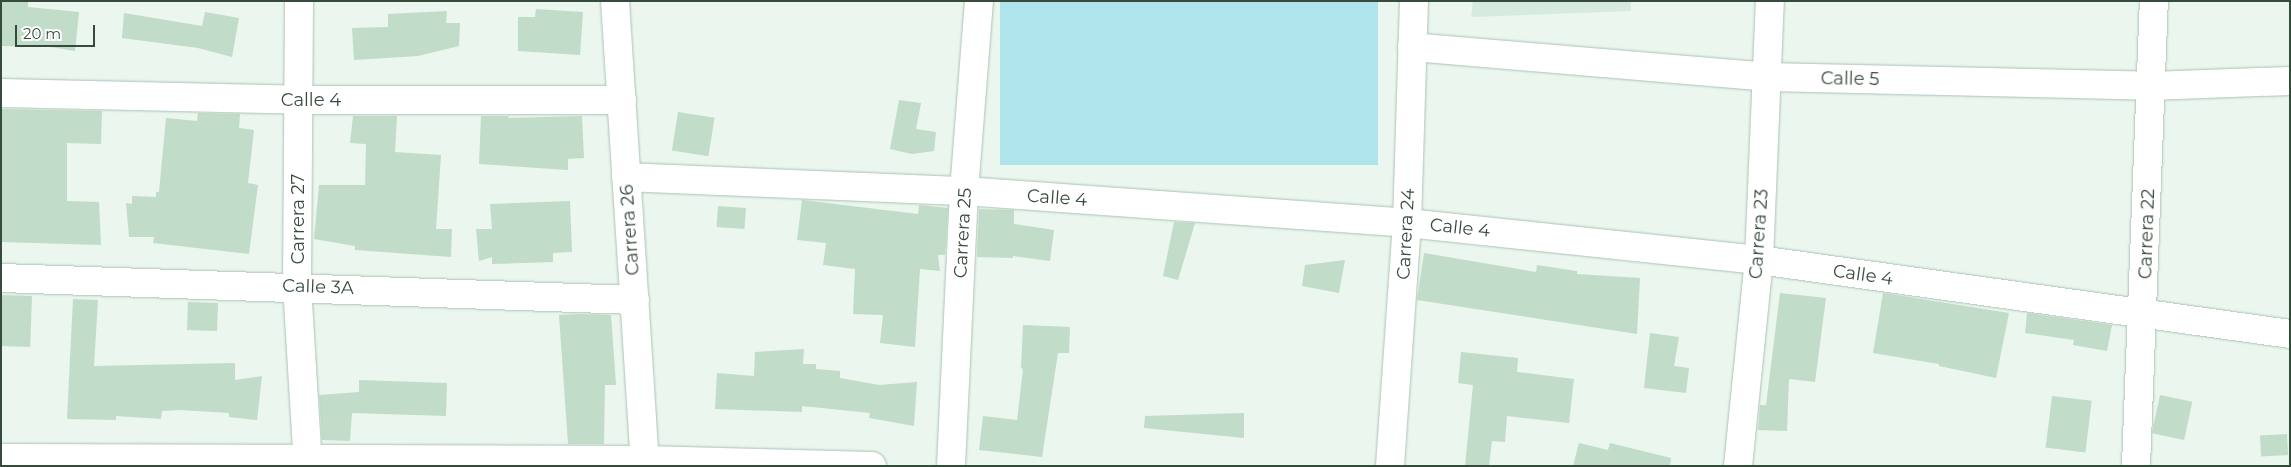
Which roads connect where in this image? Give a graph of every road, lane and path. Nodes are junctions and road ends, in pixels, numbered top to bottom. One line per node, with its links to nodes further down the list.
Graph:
1 (299, 1): 12 (street, Carrera 27)
2 (615, 1): 13 (street, Carrera 26)
3 (979, 1): 15 (street, Carrera 25)
4 (1414, 1): 7 (street, Carrera 24)
5 (1770, 1): 8 (street, Carrera 23)
6 (2154, 1): 10 (street, Carrera 22)
7 (1412, 47): 8 (street, Calle 5); 16 (street, Carrera 24)
8 (1768, 77): 10 (street, Calle 5); 17 (street, Carrera 23)
9 (2290, 81): 10 (street, Calle 5)
10 (2151, 86): 21 (street, Carrera 22)
11 (1, 93): 12 (street, Calle 4)
12 (299, 100): 13 (street, Calle 4); 19 (street, Carrera 27)
13 (622, 100): 14 (street, Carrera 26)
14 (626, 177): 15 (street, Calle 4); 20 (street, Carrera 26)
15 (964, 191): 16 (street, Calle 4); 27 (street, Carrera 25)
16 (1407, 223): 17 (street, Calle 4); 28 (street, Carrera 24)
17 (1759, 260): 21 (street, Calle 4); 29 (street, Carrera 23)
18 (1, 278): 19 (street, Calle 3A)
19 (298, 286): 20 (street, Calle 3A); 25 (street, Carrera 27)
20 (634, 300): 24 (street, Carrera 26)
21 (2144, 316): 22 (street, Calle 4); 30 (street, Carrera 22)
22 (2290, 334)
23 (1, 458): 25 (street)
24 (645, 460): 25 (street); 26 (street)
25 (308, 463)
26 (872, 466)
27 (951, 466)
28 (1390, 466)
29 (1738, 466)
30 (2136, 466)

